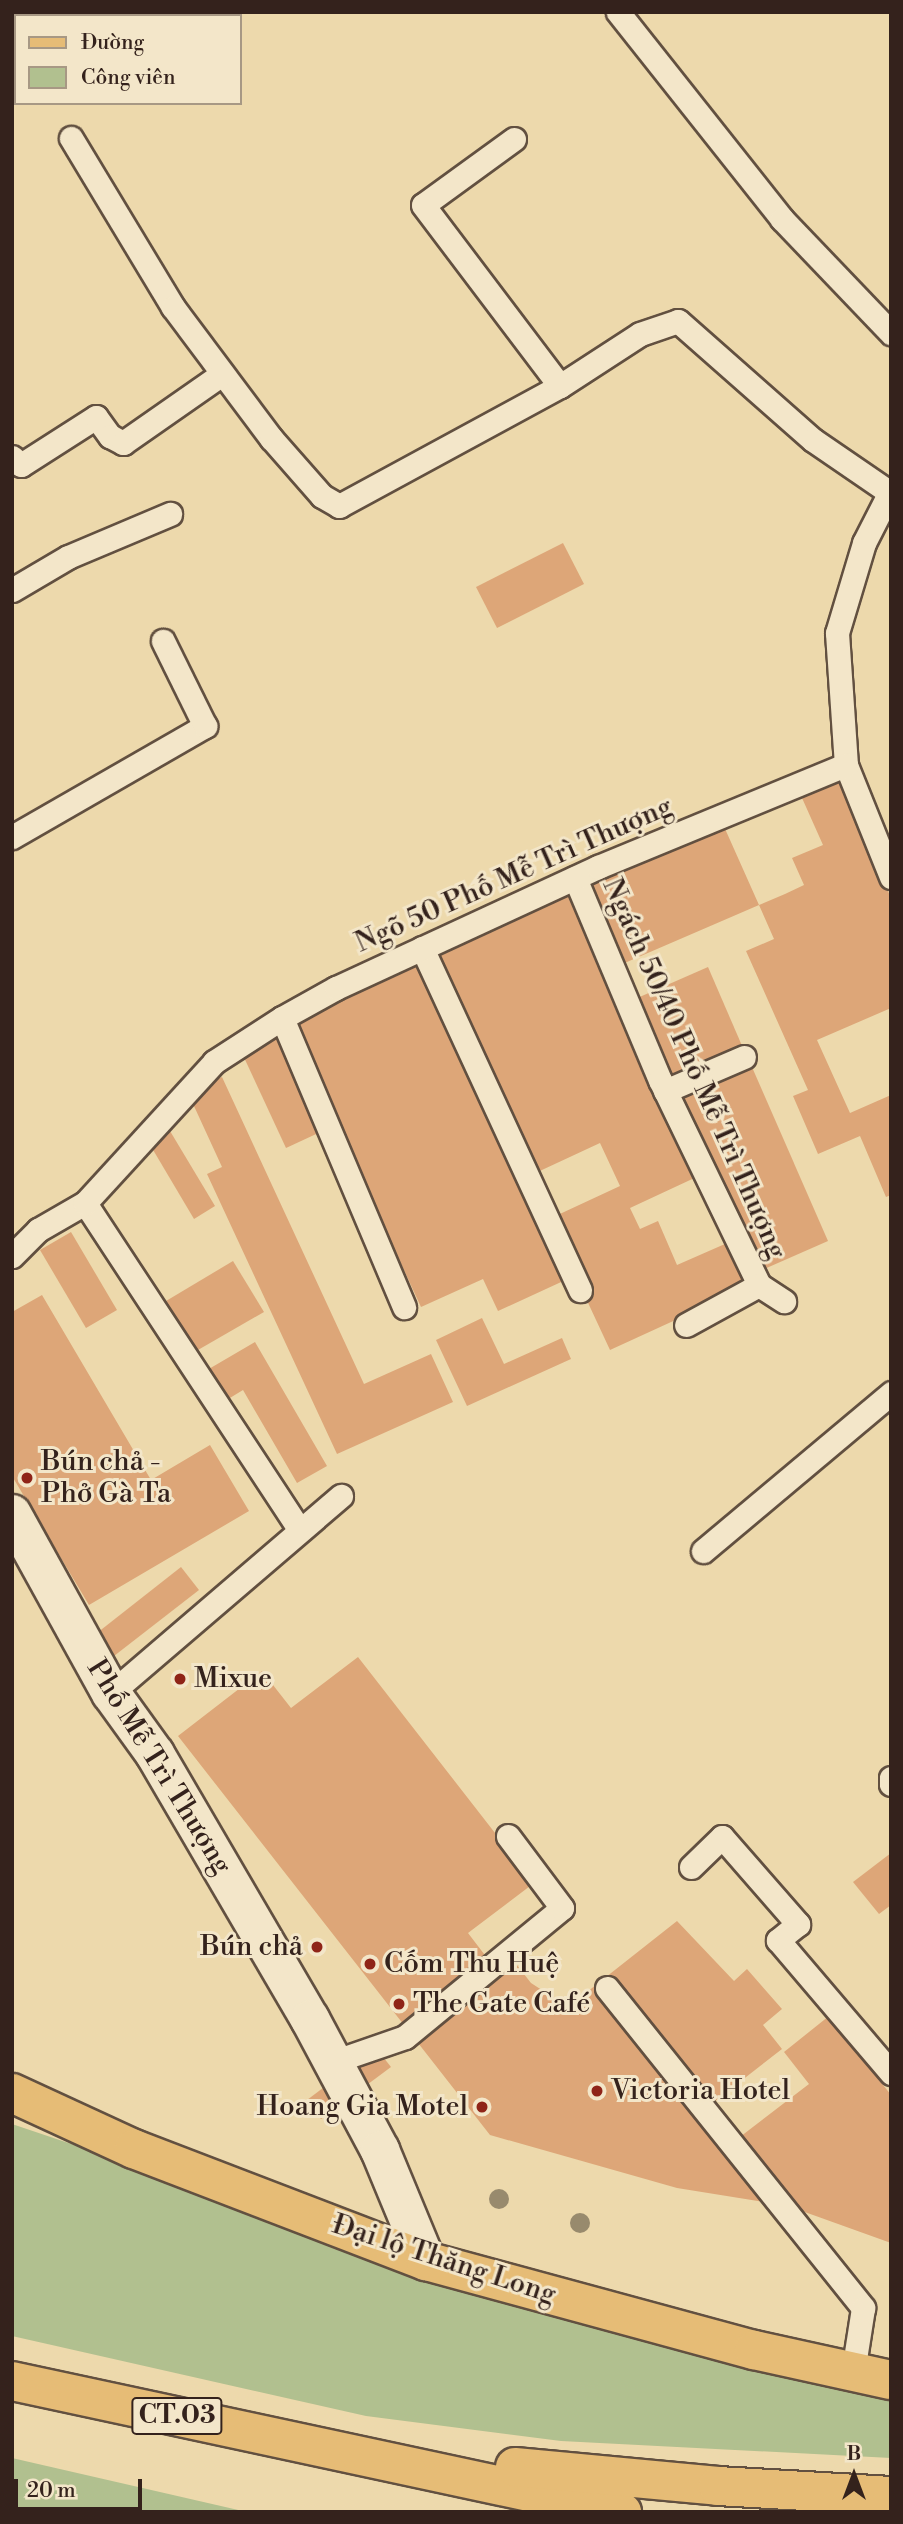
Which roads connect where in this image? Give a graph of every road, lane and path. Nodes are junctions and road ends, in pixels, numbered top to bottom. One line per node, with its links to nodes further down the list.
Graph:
1 (618, 12): 4 (lane)
2 (72, 138): 5 (lane)
3 (514, 139): 6 (lane)
4 (891, 333)
5 (222, 374): 6 (lane); 7 (lane)
6 (560, 386): 8 (lane)
7 (12, 457)
8 (890, 491): 12 (lane)
9 (170, 514): 10 (lane)
10 (12, 590)
11 (163, 641): 13 (lane)
12 (846, 765): 14 (lane); 15 (lane, Ngõ 50 Phố Mễ Trì Thượng)
13 (12, 836)
14 (891, 877)
15 (575, 878): 16 (lane, Ngõ 50 Phố Mễ Trì Thượng); 19 (lane, Ngách 50/40 Phố Mễ Trì Thượng)
16 (422, 948): 17 (lane, Ngõ 50 Phố Mễ Trì Thượng); 23 (lane)
17 (282, 1018): 20 (lane, Ngõ 50 Phố Mễ Trì Thượng); 25 (lane)
18 (744, 1058): 19 (lane)
19 (666, 1091): 22 (lane, Ngách 50/40 Phố Mễ Trì Thượng)
20 (85, 1203): 21 (lane, Ngõ 50 Phố Mễ Trì Thượng); 30 (lane)
21 (12, 1256)
22 (759, 1285): 24 (lane); 26 (lane, Ngách 50/40 Phố Mễ Trì Thượng)
23 (580, 1290)
24 (784, 1301)
25 (404, 1307)
26 (686, 1325)
27 (891, 1394): 31 (lane)
28 (341, 1496): 30 (lane)
29 (12, 1514): 32 (street, Phố Mễ Trì Thượng)
30 (299, 1529): 32 (lane)
31 (703, 1551)
32 (111, 1693): 38 (street, Phố Mễ Trì Thượng)
33 (891, 1778): 34 (lane)
34 (891, 1784)
35 (508, 1836): 39 (lane)
36 (691, 1867): 40 (lane)
37 (607, 1988): 44 (lane)
38 (310, 2019): 39 (street, Phố Mễ Trì Thượng); 42 (street, Phố Mễ Trì Thượng)
39 (350, 2056): 42 (street, Phố Mễ Trì Thượng)
40 (891, 2073)
41 (12, 2093): 43 (main road, Đại lộ Thăng Long)
42 (380, 2150): 43 (street, Phố Mễ Trì Thượng)
43 (426, 2261): 44 (main road, Đại lộ Thăng Long)
44 (853, 2372): 45 (main road, Đại lộ Thăng Long)
45 (891, 2380)
46 (12, 2381): 47 (main road, CT.03)
47 (342, 2451): 48 (main road); 49 (main road, CT.03)
48 (891, 2496)
49 (622, 2512)

